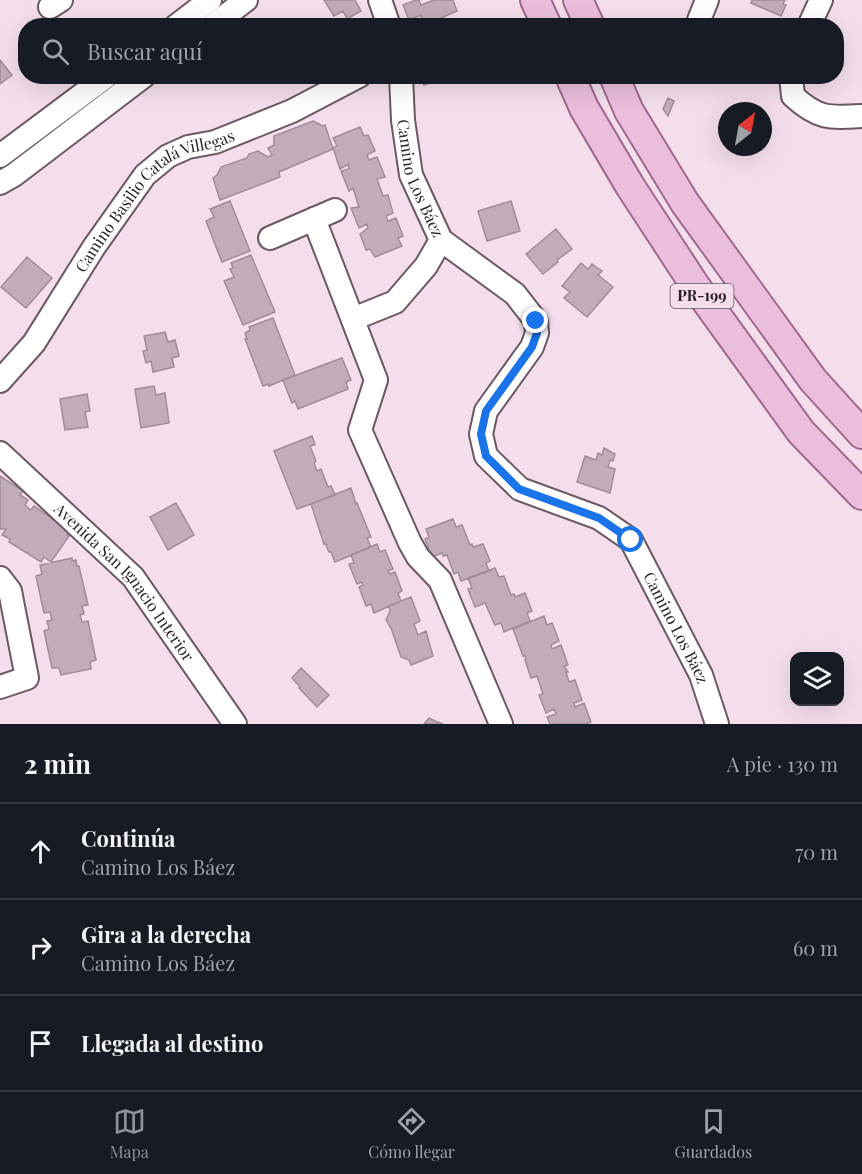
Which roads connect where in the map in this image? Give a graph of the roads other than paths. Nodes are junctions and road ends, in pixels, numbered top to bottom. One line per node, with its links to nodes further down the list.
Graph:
1 (210, 0): 7 (street)
2 (246, 0): 8 (street)
3 (380, 0): 9 (street)
4 (535, 0): 10 (main road)
5 (579, 0): 11 (main road)
6 (821, 0): 12 (street)
7 (186, 18)
8 (222, 18)
9 (386, 18)
10 (543, 18)
11 (587, 18)
12 (813, 18)
13 (96, 84): 21 (street)
14 (133, 84): 22 (street)
15 (343, 84): 28 (street, Camino Basilio Catalá Villegas)
16 (401, 84): 26 (street, Camino Los Báez)
17 (574, 84): 31 (main road, PR-199)
18 (617, 84): 29 (main road, PR-199)
19 (792, 84): 20 (street)
20 (862, 116)
21 (1, 154)
22 (0, 183)
23 (336, 210): 24 (street)
24 (314, 219): 25 (street); 27 (street)
25 (270, 237)
26 (441, 240): 27 (street); 36 (street, Camino Los Báez)
27 (353, 319): 35 (street)
28 (0, 381)
29 (862, 434)
30 (0, 453): 34 (street, Avenida San Ignacio Interior)
31 (862, 495)
32 (0, 578): 33 (street)
33 (0, 687)
34 (235, 724)
35 (501, 724)
36 (717, 724)

